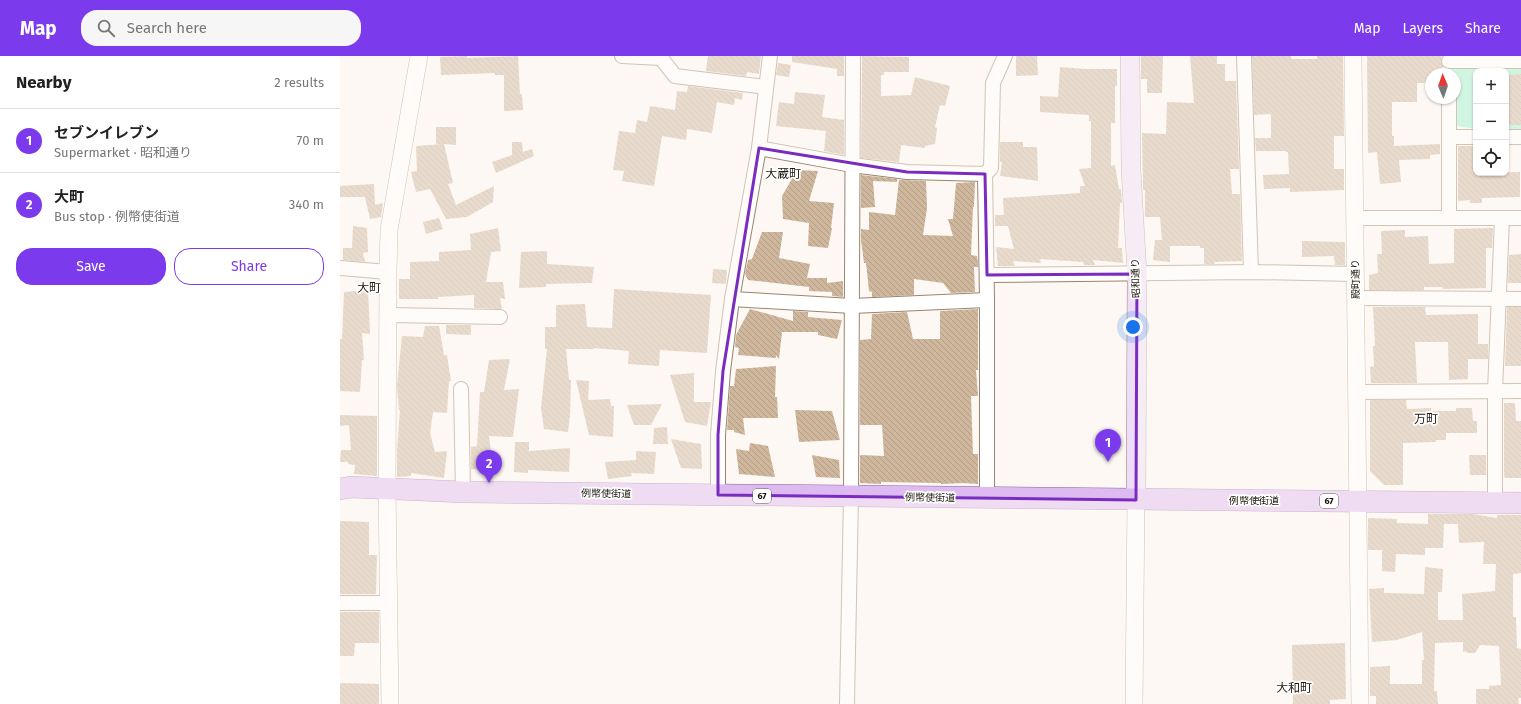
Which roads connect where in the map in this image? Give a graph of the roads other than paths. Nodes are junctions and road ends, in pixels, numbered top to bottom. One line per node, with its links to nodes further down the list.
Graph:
1 (419, 56): 25 (street)
2 (622, 56): 11 (street)
3 (770, 56): 11 (street)
4 (854, 56): 18 (street)
5 (1005, 56): 19 (street)
6 (1130, 56): 27 (main road, 昭和通り)
7 (1244, 56): 26 (street)
8 (1353, 56): 20 (street, 殿町通り)
9 (1521, 61): 10 (street)
10 (1449, 64)
11 (766, 87): 17 (street)
12 (1449, 104): 13 (street)
13 (1448, 137): 14 (street); 21 (street)
14 (1473, 137)
15 (1509, 137): 16 (street)
16 (1521, 137)
17 (759, 148): 18 (street); 32 (street)
18 (852, 165): 19 (street); 35 (street)
19 (985, 174): 29 (street)
20 (1355, 218): 21 (street); 28 (street, 殿町通り)
21 (1449, 218): 22 (street)
22 (1502, 218): 23 (street); 31 (street)
23 (1521, 218)
24 (340, 268): 25 (street)
25 (388, 272): 36 (street)
26 (1251, 272): 27 (street); 28 (street)
27 (1137, 274): 29 (street); 48 (main road, 昭和通り)
28 (1356, 274): 30 (street, 殿町通り)
29 (987, 275): 34 (street)
30 (1356, 298): 31 (street); 40 (street, 殿町通り)
31 (1499, 298): 33 (street); 41 (street)
32 (732, 299): 35 (street); 45 (street)
33 (1521, 299)
34 (987, 300): 35 (street); 47 (street)
35 (852, 306): 46 (street)
36 (388, 315): 37 (street); 42 (street)
37 (500, 317)
38 (461, 389): 44 (street)
39 (1521, 391): 41 (street)
40 (1357, 392): 41 (street); 49 (street, 殿町通り)
41 (1495, 392): 50 (street)
42 (387, 488): 43 (main road, 例幣使街道 / 67); 44 (main road, 例幣使街道 / 67); 53 (street)
43 (340, 489)
44 (463, 492): 45 (main road, 例幣使街道 / 67)
45 (718, 495): 46 (main road, 例幣使街道 / 67)
46 (851, 496): 47 (main road, 例幣使街道 / 67); 55 (street)
47 (988, 498): 48 (main road, 例幣使街道 / 67)
48 (1136, 500): 49 (main road, 例幣使街道 / 67); 56 (street)
49 (1357, 501): 50 (main road, 例幣使街道 / 67); 57 (street, 殿町通り)
50 (1495, 503): 51 (main road, 例幣使街道 / 67)
51 (1521, 503)
52 (340, 603): 53 (street)
53 (388, 603): 54 (street)
54 (390, 704)
55 (847, 704)
56 (1134, 704)
57 (1360, 704)

